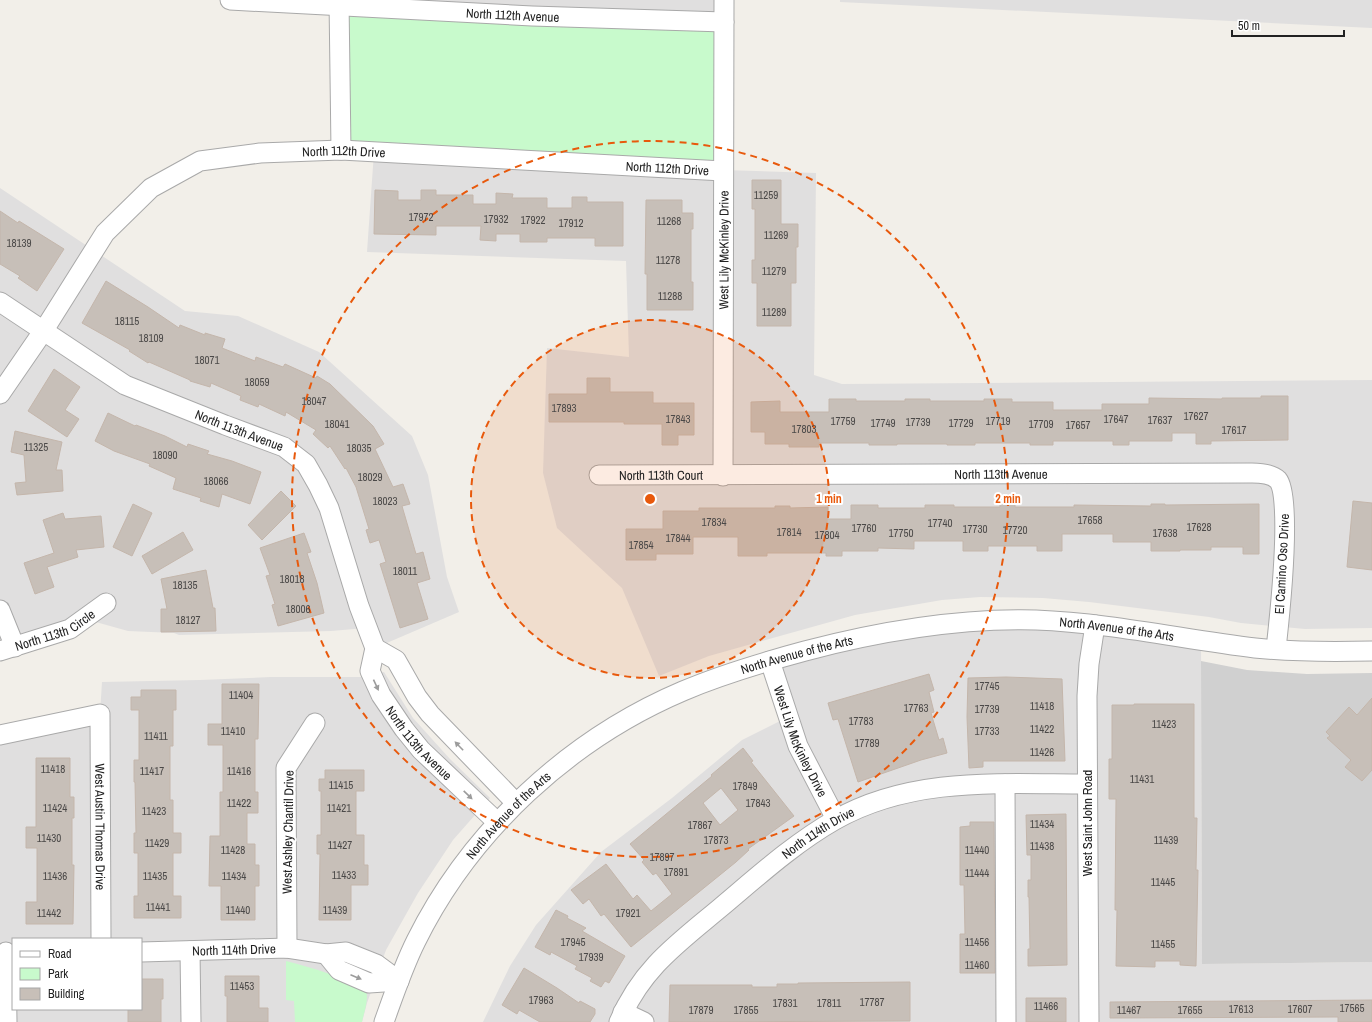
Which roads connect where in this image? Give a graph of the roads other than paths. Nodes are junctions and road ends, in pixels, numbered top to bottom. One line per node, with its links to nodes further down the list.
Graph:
1 (230, 0): 3 (street, North 112th Avenue)
2 (724, 0): 5 (street, West Lily McKinley Drive)
3 (339, 2): 4 (street, North 112th Avenue); 6 (street)
4 (532, 8): 5 (street, North 112th Avenue)
5 (724, 22): 7 (street, West Lily McKinley Drive)
6 (341, 150): 7 (street, North 112th Drive); 9 (street, North 112th Drive)
7 (723, 171): 12 (street, West Lily McKinley Drive)
8 (0, 302): 9 (street, North 113th Avenue)
9 (44, 330): 10 (street); 17 (street, North 113th Avenue)
10 (0, 394)
11 (599, 476): 12 (street, North 113th Court)
12 (723, 476): 13 (street, North 113th Avenue)
13 (1277, 479): 19 (street, El Camino Oso Drive)
14 (106, 603): 18 (street, North 113th Circle)
15 (0, 610): 18 (street)
16 (1095, 625): 19 (street, North Avenue of the Arts); 21 (street, North Avenue of the Arts); 25 (street, West Saint John Road)
17 (375, 648): 26 (street, North 113th Avenue, one-way to 17); 28 (street, North 113th Avenue, one-way to 28)
18 (7, 649)
19 (1276, 649): 20 (street, North Avenue of the Arts)
20 (1372, 651)
21 (770, 661): 26 (street, North Avenue of the Arts); 27 (street, West Lily McKinley Drive)
22 (315, 723): 30 (street, West Ashley Chantil Drive)
23 (0, 735): 29 (street, West Austin Thomas Drive)
24 (1005, 784): 25 (street, North 114th Drive); 27 (street, North 114th Drive); 40 (street)
25 (1087, 784): 41 (street, West Saint John Road)
26 (516, 803): 28 (street, North Avenue of the Arts)
27 (836, 819): 35 (street, North 114th Drive)
28 (497, 822): 34 (street, North Avenue of the Arts)
29 (101, 938)
30 (287, 948): 31 (street, North 114th Drive); 34 (street, North 114th Drive)
31 (190, 951): 33 (street, North 114th Drive); 37 (street)
32 (6, 952): 36 (street)
33 (142, 952)
34 (399, 981): 38 (street, North Avenue of the Arts)
35 (621, 1017): 39 (street)
36 (7, 1022)
37 (191, 1022)
38 (384, 1022)
39 (644, 1022)
40 (1006, 1022)
41 (1088, 1022)

